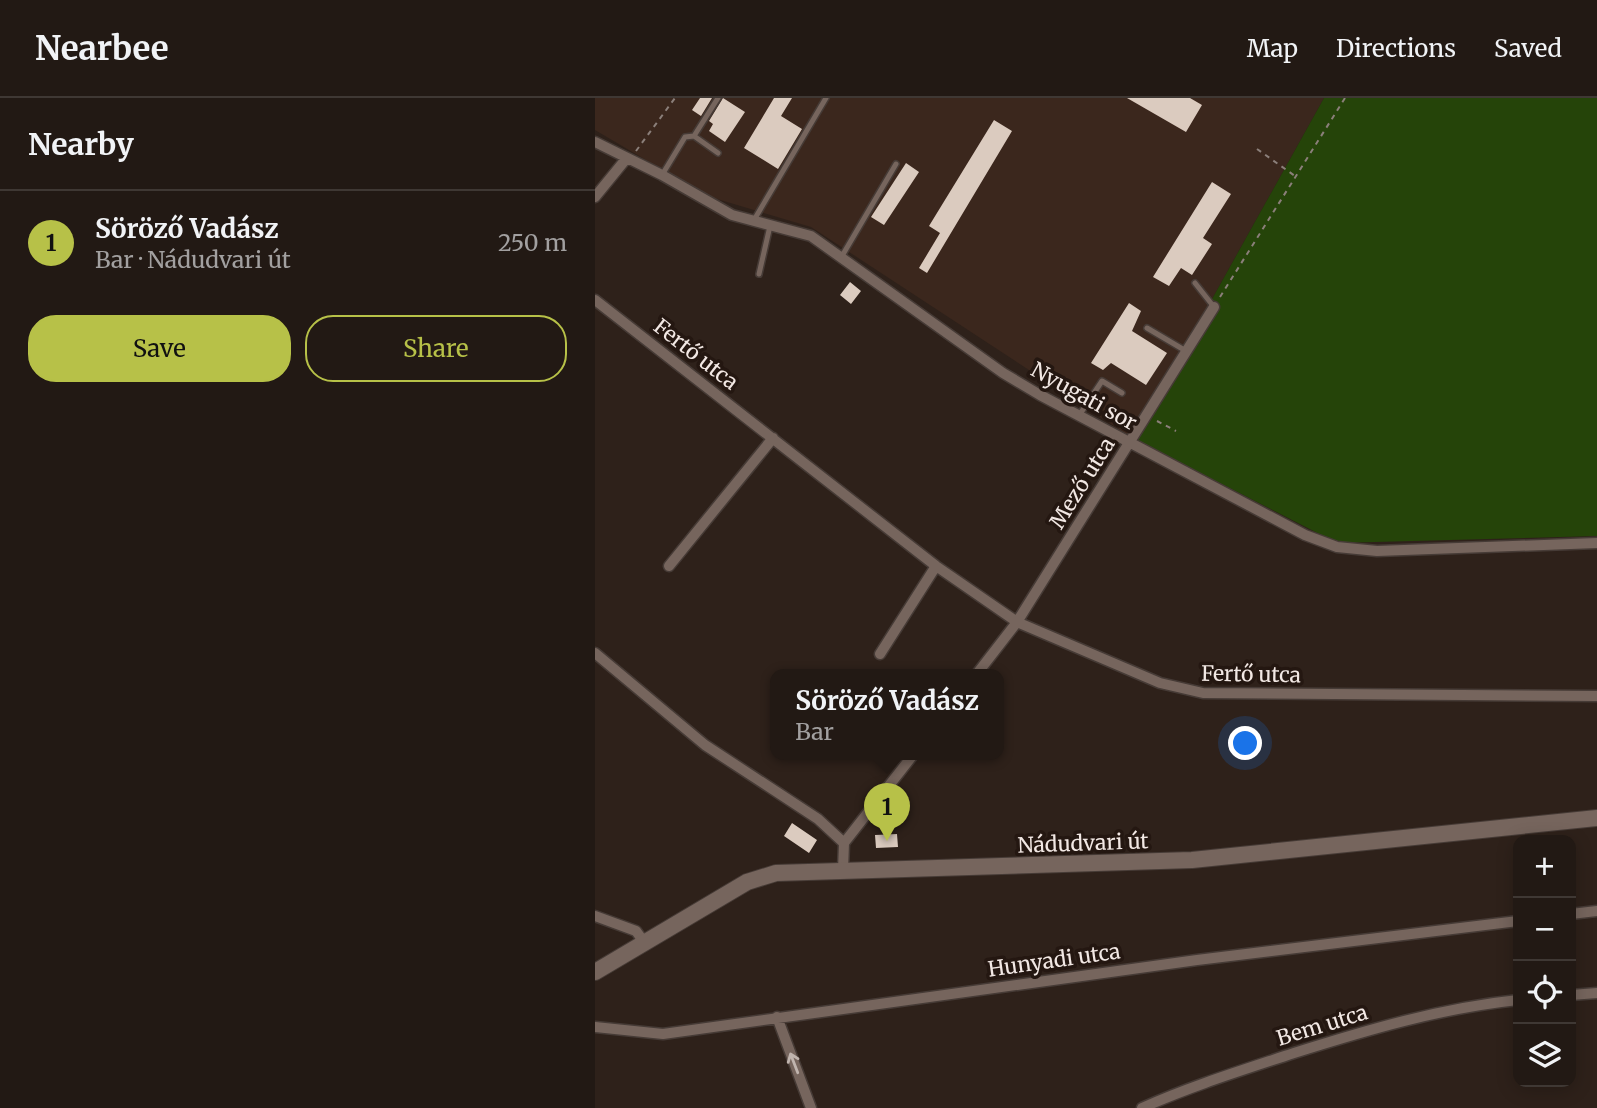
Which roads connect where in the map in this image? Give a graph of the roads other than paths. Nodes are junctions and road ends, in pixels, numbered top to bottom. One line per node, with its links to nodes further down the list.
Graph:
1 (718, 98): 3 (lane)
2 (826, 98): 10 (lane)
3 (694, 136): 5 (lane); 8 (lane)
4 (595, 142): 6 (street, Nyugati sor)
5 (718, 153)
6 (626, 159): 8 (street, Nyugati sor); 9 (street)
7 (896, 164): 12 (lane)
8 (662, 175): 10 (street, Nyugati sor)
9 (595, 197)
10 (752, 223): 11 (street, Nyugati sor)
11 (770, 226): 12 (street, Nyugati sor); 13 (lane)
12 (842, 256): 20 (street, Nyugati sor)
13 (758, 274)
14 (1195, 283): 16 (lane)
15 (595, 300): 21 (street, Fertő utca)
16 (1214, 307): 18 (street, Mező utca)
17 (1147, 328): 18 (lane)
18 (1186, 351): 22 (street, Mező utca)
19 (1122, 393): 20 (lane)
20 (1078, 417): 22 (street, Nyugati sor)
21 (773, 438): 24 (street); 25 (street, Fertő utca)
22 (1130, 443): 23 (street, Nyugati sor); 26 (street, Mező utca)
23 (1597, 542)
24 (669, 566)
25 (936, 566): 26 (street, Fertő utca); 28 (street)
26 (1017, 622): 29 (street, Mező utca); 30 (street, Fertő utca)
27 (595, 653): 33 (street)
28 (880, 654)
29 (980, 669)
30 (1597, 696)
31 (909, 760): 33 (street)
32 (1597, 818): 34 (main road, Nádudvari út)
33 (844, 843): 34 (street)
34 (843, 870): 39 (main road, Nádudvari út)
35 (1597, 911): 36 (street)
36 (1576, 913)
37 (595, 916): 39 (street)
38 (1513, 922): 44 (street, Hunyadi utca)
39 (644, 942): 40 (main road, Nádudvari út)
40 (595, 972)
41 (1597, 993): 42 (street)
42 (1576, 995)
43 (1513, 1001): 47 (street, Bem utca)
44 (777, 1017): 45 (street, Hunyadi utca); 46 (street, one-way to 44)
45 (595, 1027)
46 (811, 1108)
47 (1142, 1108)

